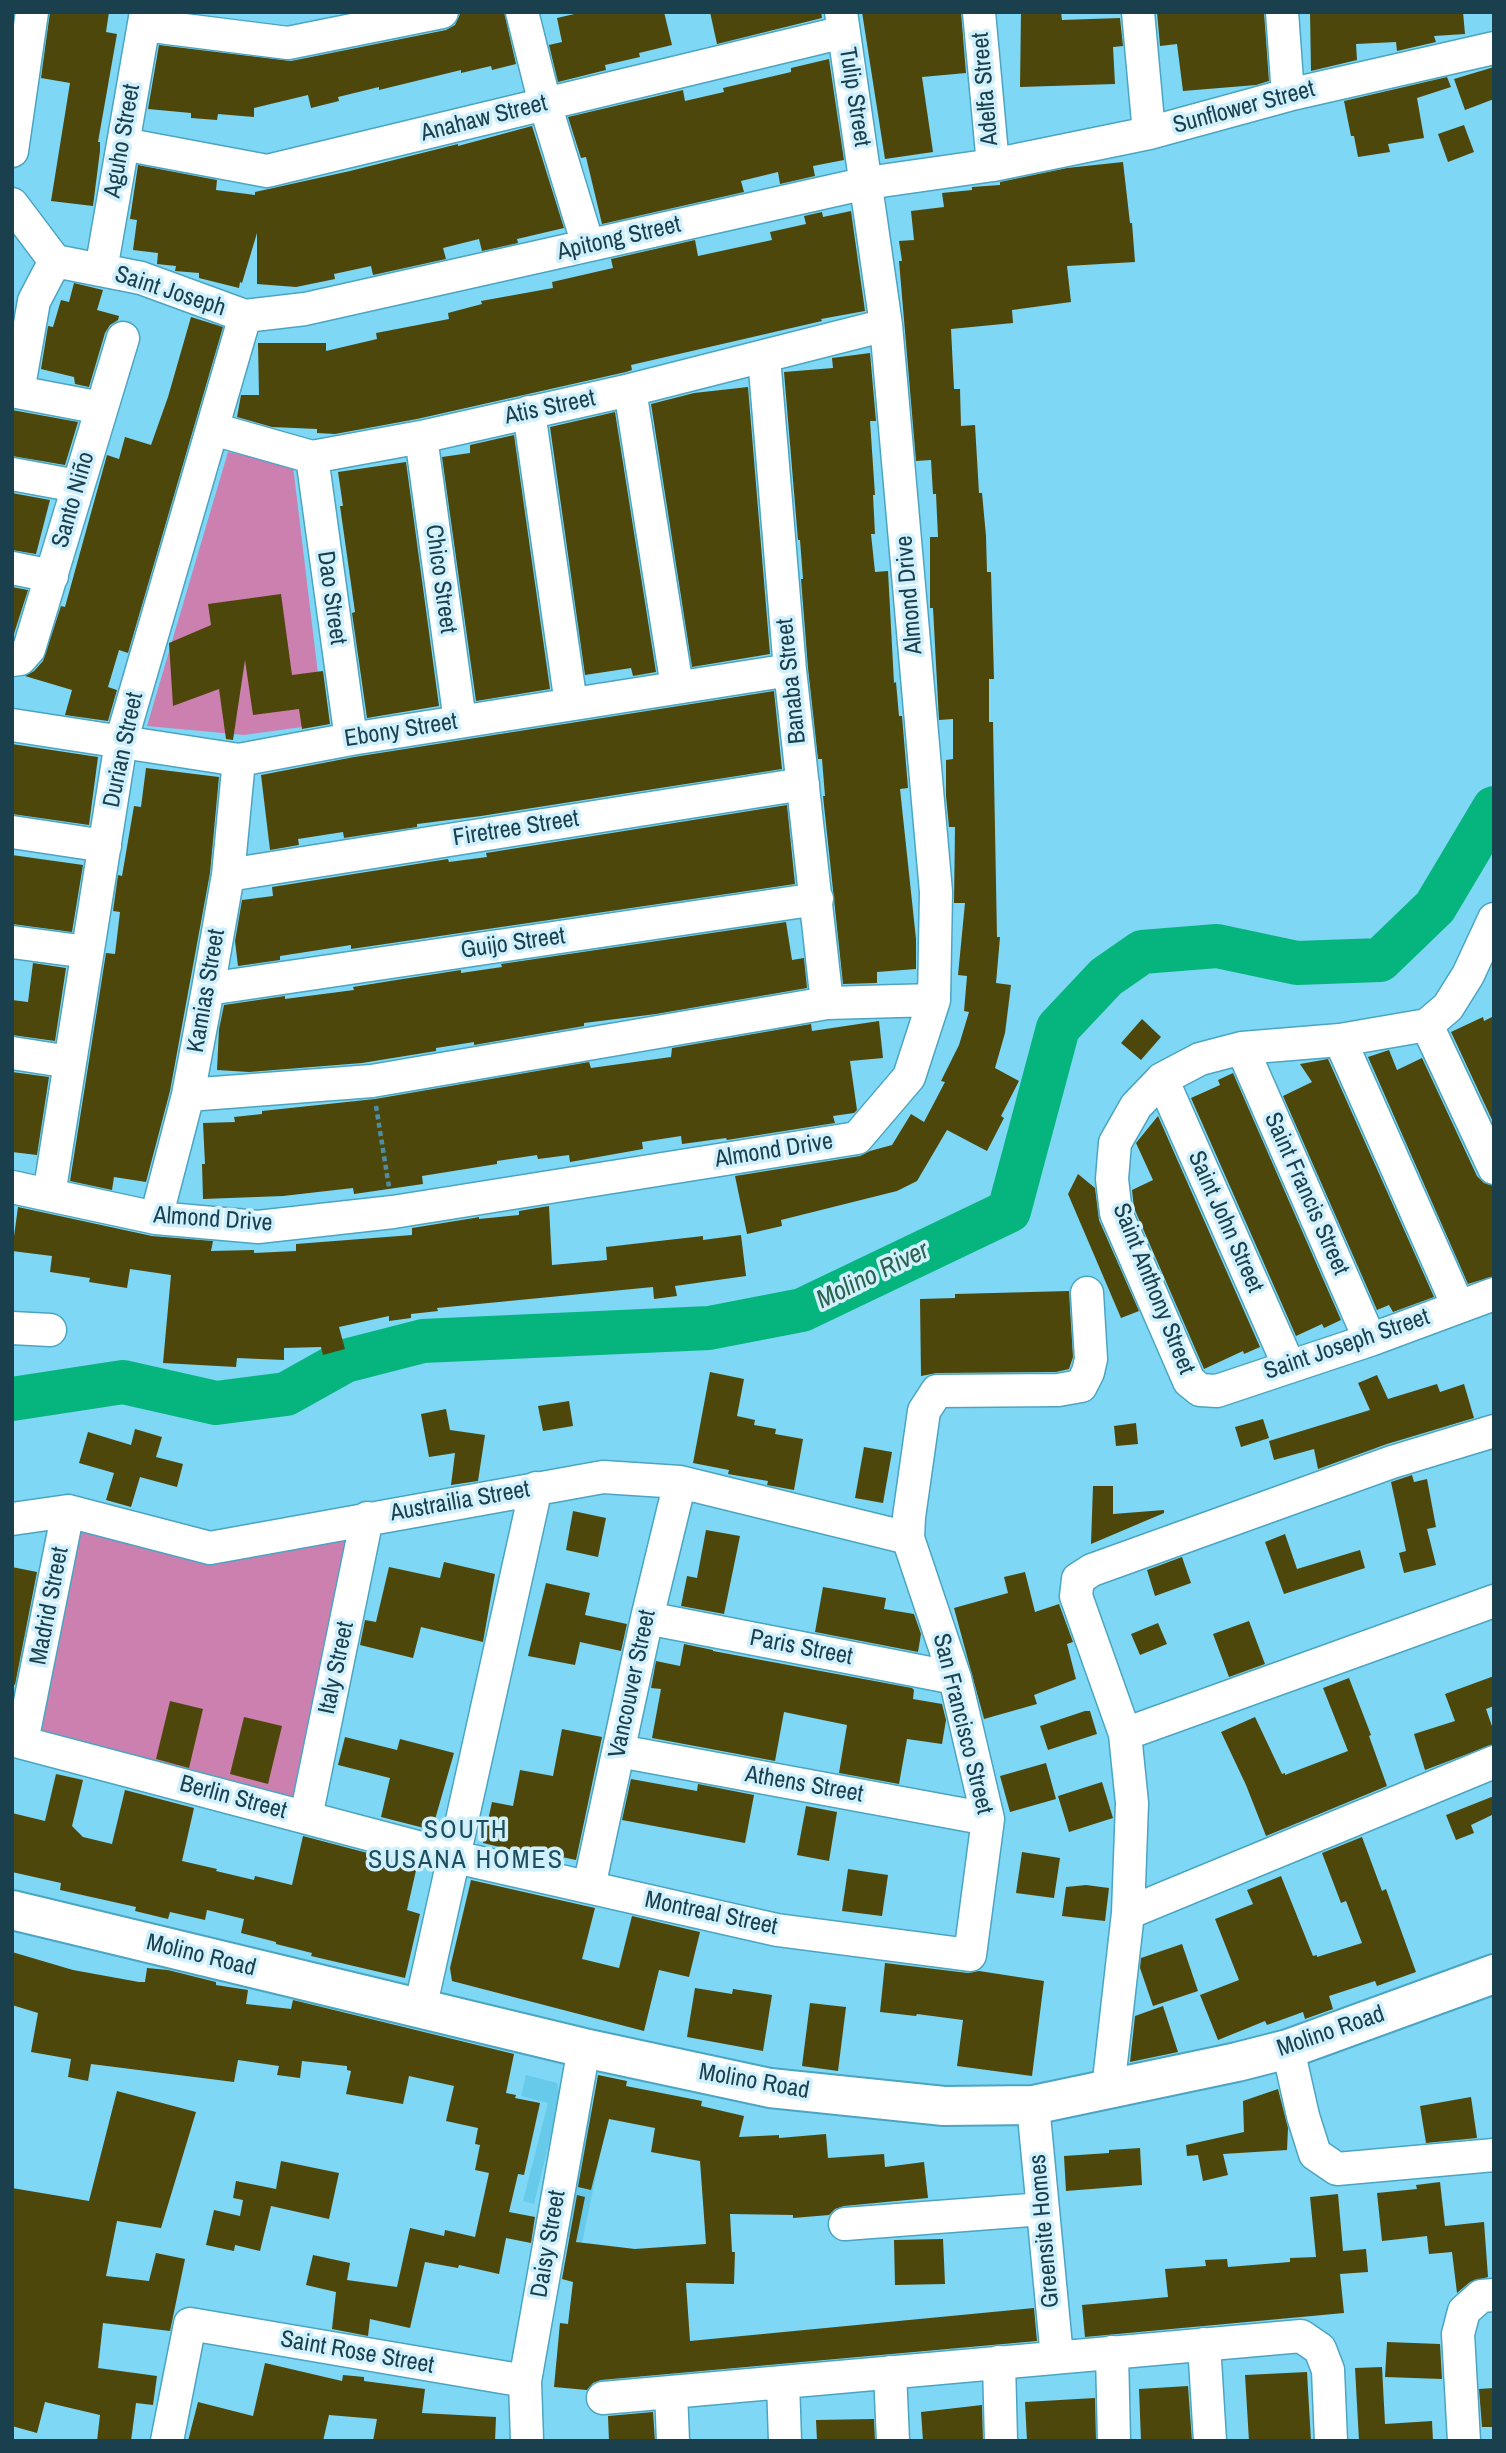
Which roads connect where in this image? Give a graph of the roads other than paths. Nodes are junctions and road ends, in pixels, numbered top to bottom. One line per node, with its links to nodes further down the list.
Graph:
1 (442, 12): 6 (street)
2 (522, 12): 11 (street)
3 (979, 12): 16 (street, Adelfa Street)
4 (1138, 12): 13 (street)
5 (1282, 12): 10 (street)
6 (145, 19): 14 (street, Aguho Street)
7 (842, 22): 11 (street, Anahaw Street); 17 (street, Tulip Street)
8 (24, 25): 12 (street)
9 (1494, 48): 10 (street, Sunflower Street)
10 (1288, 95): 13 (street, Sunflower Street)
11 (545, 104): 14 (street, Anahaw Street); 19 (street)
12 (15, 118): 15 (street)
13 (1149, 133): 16 (street, Sunflower Street)
14 (122, 144): 21 (street, Aguho Street)
15 (12, 151)
16 (993, 165): 17 (street, Apitong Street)
17 (867, 183): 19 (street, Apitong Street); 24 (street, Almond Drive)
18 (12, 204): 20 (street)
19 (588, 245): 23 (street, Apitong Street)
20 (55, 261): 21 (street, Saint Joseph); 22 (street)
21 (101, 270): 23 (street, Saint Joseph)
22 (23, 299): 28 (street)
23 (245, 316): 31 (street, Durian Street)
24 (886, 325): 26 (street, Atis Street); 56 (street, Almond Drive)
25 (123, 338): 29 (street, Santo Niño)
26 (764, 357): 27 (street, Atis Street); 39 (street, Banaba Street)
27 (629, 390): 30 (street, Atis Street); 40 (street)
28 (15, 391): 29 (street)
29 (101, 408): 35 (street, Santo Niño)
30 (529, 412): 32 (street, Atis Street); 41 (street)
31 (213, 429): 33 (street, Atis Street); 45 (street, Durian Street)
32 (421, 437): 33 (street, Atis Street); 42 (street, Chico Street)
33 (312, 457): 44 (street, Dao Street)
34 (12, 474): 35 (street)
35 (77, 486): 37 (street, Santo Niño)
36 (12, 568): 37 (street)
37 (52, 576): 38 (street, Santo Niño)
38 (16, 659)
39 (790, 670): 40 (street, Ebony Street); 47 (street, Banaba Street)
40 (677, 687): 41 (street, Ebony Street)
41 (570, 704): 42 (street, Ebony Street)
42 (460, 721): 44 (street, Ebony Street)
43 (12, 726): 45 (street, Ebony Street)
44 (351, 738): 46 (street, Ebony Street)
45 (121, 743): 46 (street, Ebony Street); 49 (street, Durian Street)
46 (239, 760): 50 (street, Kamias Street)
47 (803, 784): 50 (street, Firetree Street); 51 (street, Banaba Street)
48 (12, 832): 49 (street)
49 (104, 846): 54 (street, Durian Street)
50 (228, 875): 55 (street, Kamias Street)
51 (817, 899): 55 (street, Guijo Street); 57 (street, Banaba Street)
52 (1492, 928): 58 (street)
53 (12, 942): 54 (street)
54 (88, 952): 62 (street, Durian Street)
55 (208, 989): 64 (street, Kamias Street)
56 (934, 1000): 57 (street); 68 (street, Almond Drive)
57 (827, 1003): 64 (street)
58 (1427, 1025): 59 (street); 65 (street)
59 (1340, 1040): 60 (street); 71 (street)
60 (1242, 1048): 63 (street); 74 (street, Saint Francis Street)
61 (12, 1053): 62 (street)
62 (71, 1062): 67 (street, Durian Street)
63 (1162, 1079): 75 (street, Saint John Street); 76 (street, Saint Anthony Street)
64 (188, 1095): 68 (street, Kamias Street)
65 (1494, 1168)
66 (12, 1187): 67 (street, Almond Drive)
67 (50, 1195): 68 (street, Almond Drive)
68 (156, 1218)
69 (1087, 1293): 83 (street)
70 (1494, 1294): 71 (street, Saint Joseph Street)
71 (1458, 1306): 74 (street, Saint Joseph Street)
72 (12, 1328): 73 (street)
73 (50, 1330)
74 (1370, 1340): 75 (street, Saint Joseph Street)
75 (1289, 1366): 76 (street, Saint Joseph Street)
76 (1200, 1390)
77 (1494, 1431): 87 (street)
78 (680, 1482): 79 (street, Austrailia Street); 83 (street, Austrailia Street); 85 (street, Vancouver Street)
79 (536, 1488): 81 (street, Austrailia Street); 93 (street)
80 (68, 1511): 81 (street, Austrailia Street); 82 (street, Austrailia Street); 88 (street, Madrid Street)
81 (367, 1518): 91 (street, Italy Street)
82 (12, 1519)
83 (908, 1538): 86 (street, San Francisco Street)
84 (1494, 1601): 87 (street)
85 (647, 1618): 86 (street, Paris Street); 89 (street, Vancouver Street)
86 (955, 1678): 92 (street, San Francisco Street)
87 (1125, 1734): 96 (street)
88 (17, 1741): 91 (street, Berlin Street)
89 (619, 1751): 92 (street, Athens Street); 94 (street, Vancouver Street)
90 (1494, 1762): 96 (street)
91 (306, 1817): 93 (street, Berlin Street)
92 (988, 1819): 97 (street, San Francisco Street)
93 (454, 1857): 94 (street, Montreal Street); 99 (street)
94 (589, 1887): 97 (street, Montreal Street)
95 (12, 1910): 99 (main road, Molino Road)
96 (1128, 1913): 102 (street)
97 (970, 1955)
98 (1494, 1973): 101 (main road, Molino Road)
99 (420, 2009): 100 (main road, Molino Road)
100 (584, 2049): 103 (main road, Molino Road); 113 (street, Daisy Street)
101 (1288, 2049): 102 (main road, Molino Road); 104 (street)
102 (1108, 2089): 103 (main road, Molino Road)
103 (1033, 2105): 105 (street, Greensite Homes)
104 (1494, 2155)
105 (1043, 2209): 106 (street); 110 (street, Greensite Homes)
106 (845, 2224)
107 (1494, 2295): 126 (street)
108 (1204, 2344): 109 (street); 124 (street); 125 (street)
109 (1112, 2352): 110 (street); 123 (street)
110 (1056, 2357): 111 (street)
111 (999, 2362): 112 (street); 122 (street)
112 (890, 2372): 114 (street); 121 (street)
113 (525, 2381): 117 (street, Saint Rose Street); 118 (street, Daisy Street)
114 (783, 2382): 115 (street); 120 (street)
115 (671, 2392): 116 (street); 119 (street)
116 (603, 2398)
117 (167, 2441)
118 (527, 2441)
119 (673, 2441)
120 (785, 2441)
121 (893, 2441)
122 (1001, 2441)
123 (1114, 2441)
124 (1210, 2441)
125 (1331, 2441)
126 (1464, 2441)

